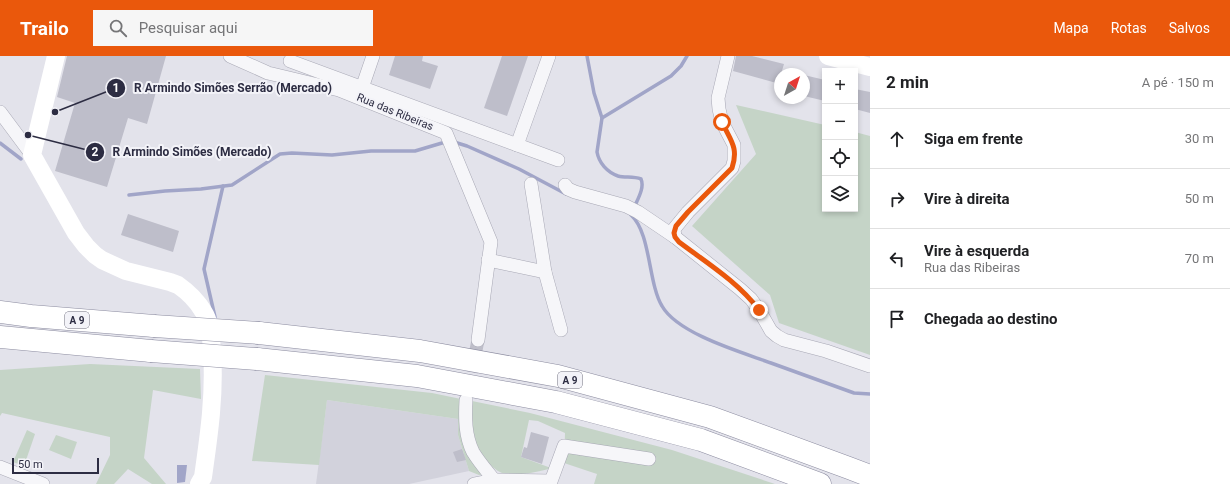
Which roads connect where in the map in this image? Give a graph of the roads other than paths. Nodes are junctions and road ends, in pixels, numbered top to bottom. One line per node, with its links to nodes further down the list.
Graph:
1 (56, 56): 12 (street)
2 (230, 56): 17 (street, Rua das Ribeiras)
3 (373, 56): 9 (street)
4 (549, 56): 11 (street)
5 (728, 56): 16 (street)
6 (828, 56): 8 (street)
7 (290, 61): 9 (street)
8 (870, 67)
9 (362, 88): 11 (street)
10 (0, 112): 12 (street)
11 (518, 145): 13 (street)
12 (32, 155): 29 (street)
13 (558, 160)
14 (531, 184): 18 (street)
15 (565, 185): 16 (street)
16 (675, 237): 23 (street)
17 (488, 260): 18 (street); 22 (street)
18 (545, 272): 20 (street)
19 (0, 312): 27 (highway, A 9, bridge)
20 (561, 330)
21 (0, 337): 33 (highway, A 9, bridge)
22 (478, 340)
23 (870, 366)
24 (466, 400): 28 (street)
25 (649, 459): 30 (street)
26 (0, 467): 31 (street)
27 (870, 476)
28 (494, 480): 30 (street); 32 (street)
29 (204, 482)
30 (550, 482)
31 (43, 484)
32 (474, 484)
33 (820, 484)

